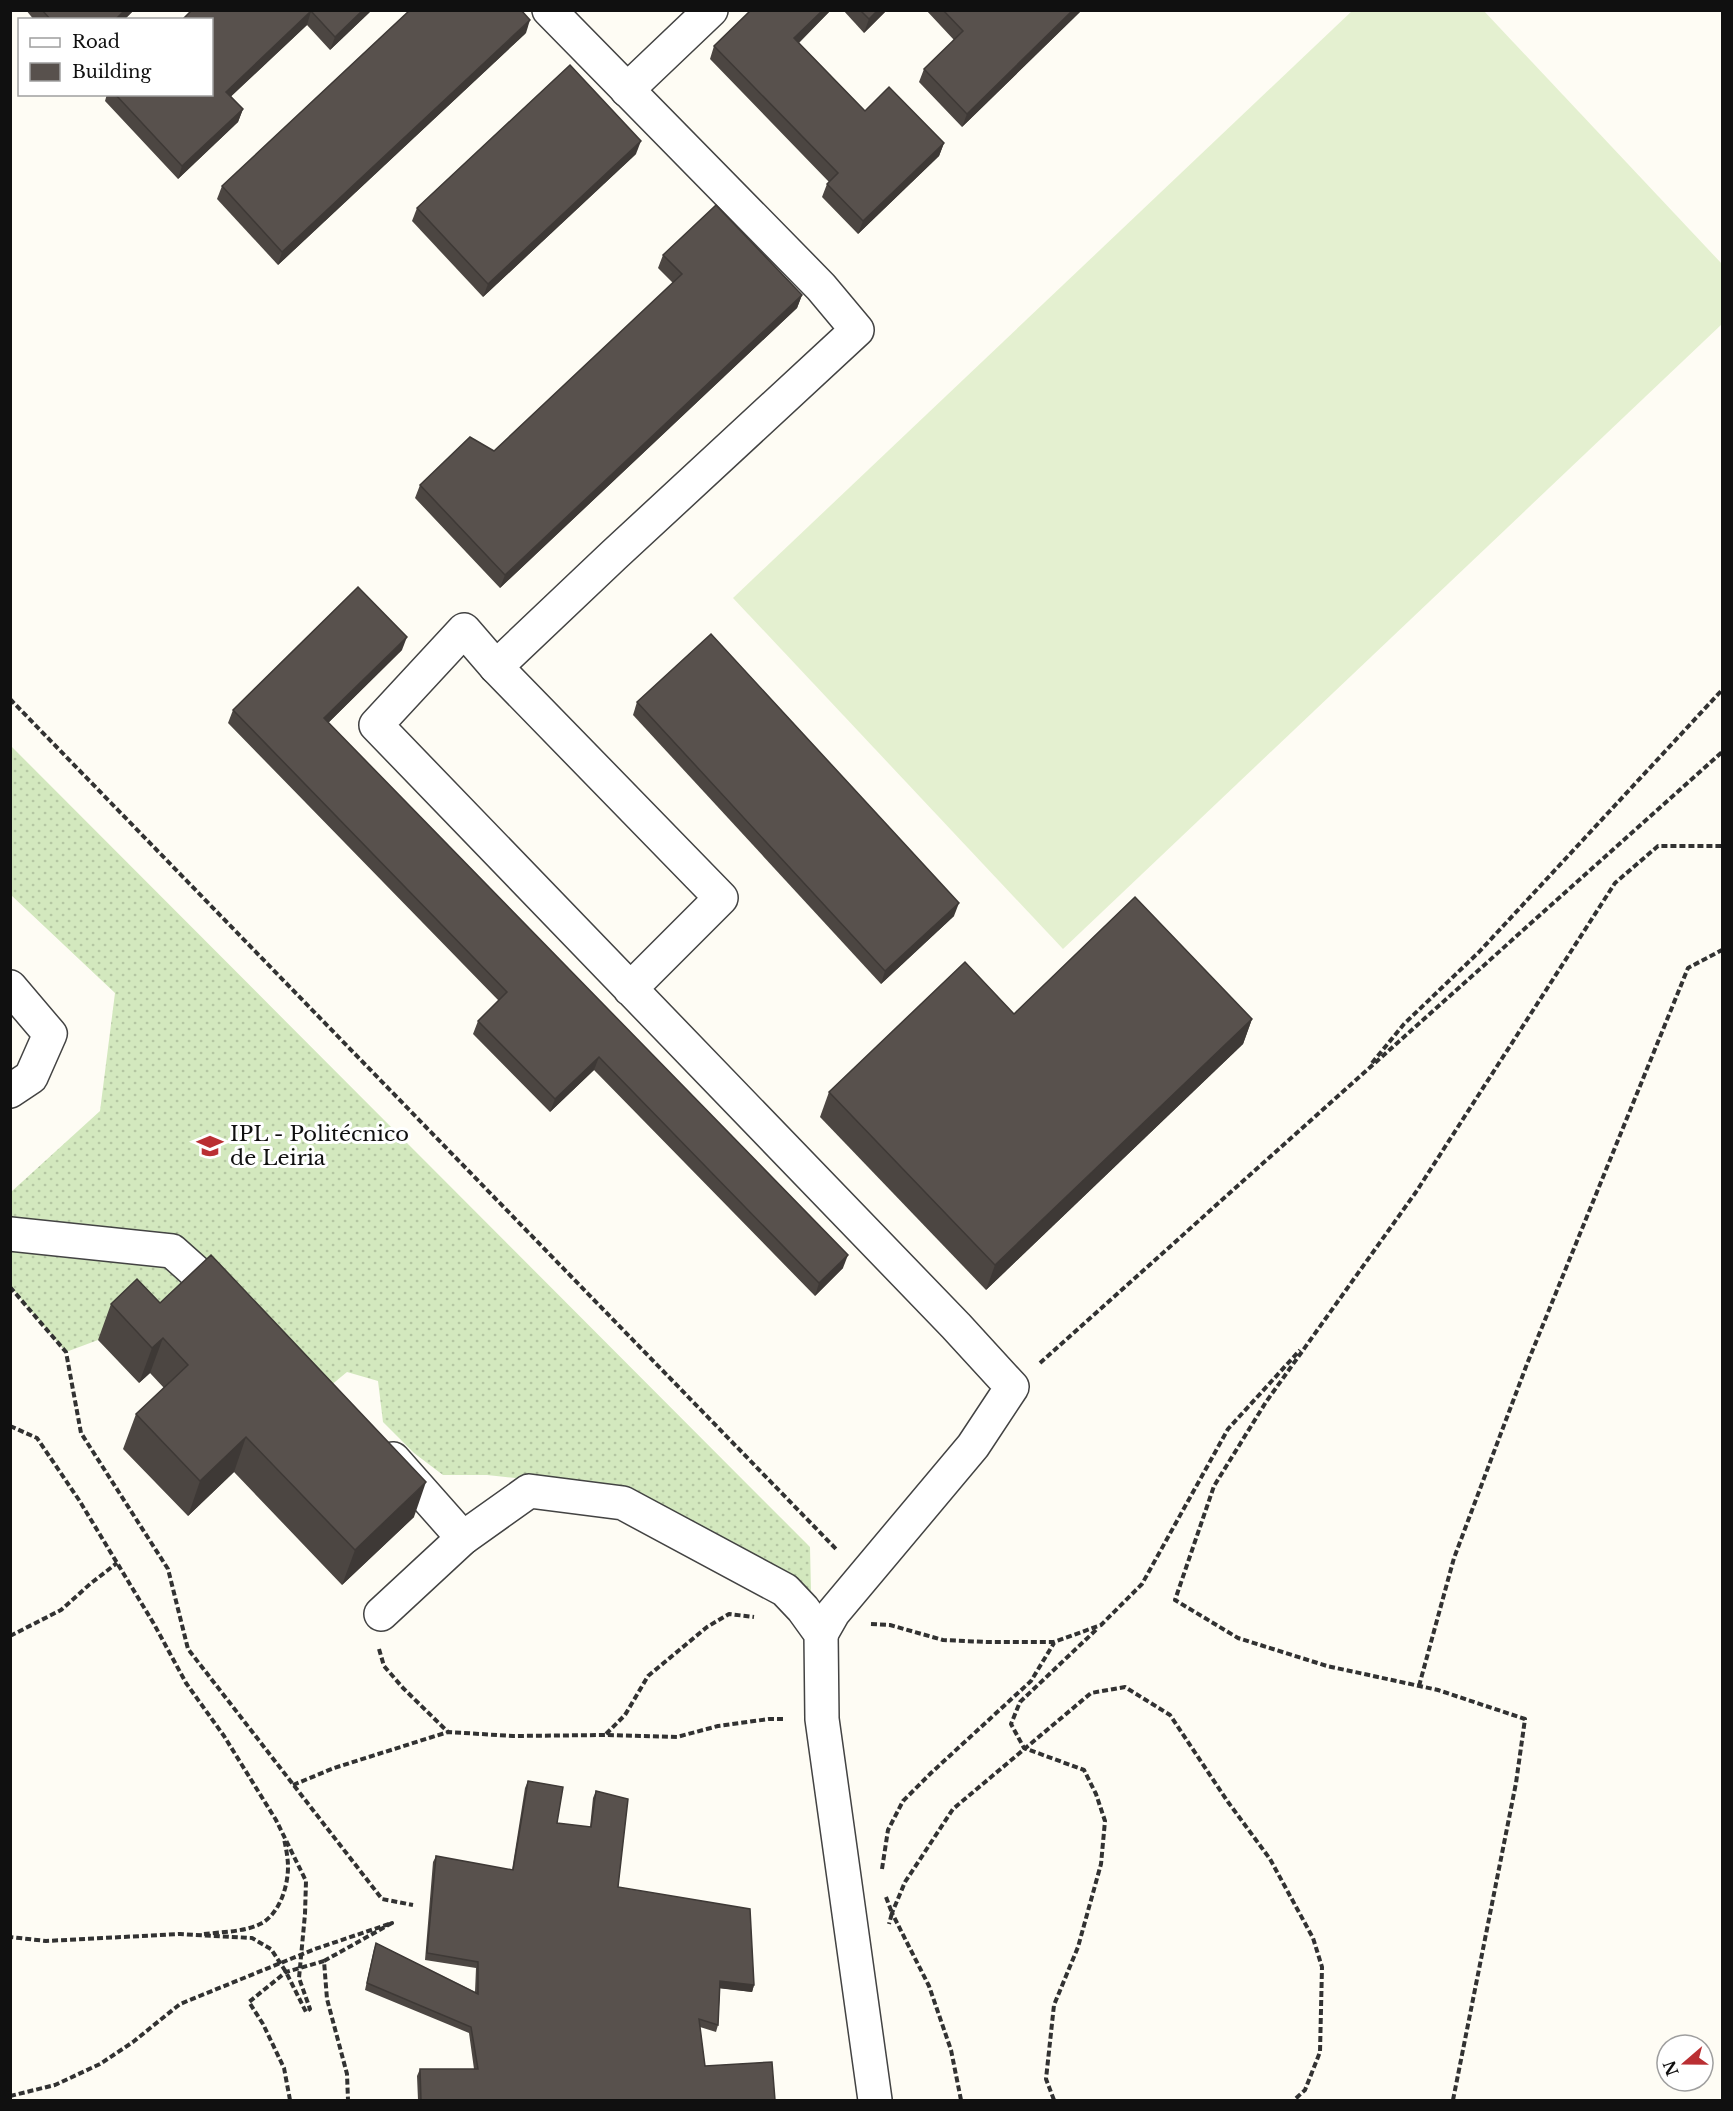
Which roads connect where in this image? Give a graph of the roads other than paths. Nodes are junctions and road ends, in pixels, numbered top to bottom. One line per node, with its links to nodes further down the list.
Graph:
1 (549, 10): 3 (lane)
2 (711, 10): 3 (lane)
3 (627, 90): 4 (lane)
4 (496, 667): 6 (lane); 6 (lane)
5 (10, 987): 7 (lane)
6 (630, 988): 12 (lane)
7 (10, 1091)
8 (10, 1234): 9 (lane)
9 (252, 1322)
10 (372, 1436): 11 (lane)
11 (463, 1538): 12 (lane); 13 (lane)
12 (828, 1611): 14 (lane)
13 (381, 1614)
14 (875, 2100)

